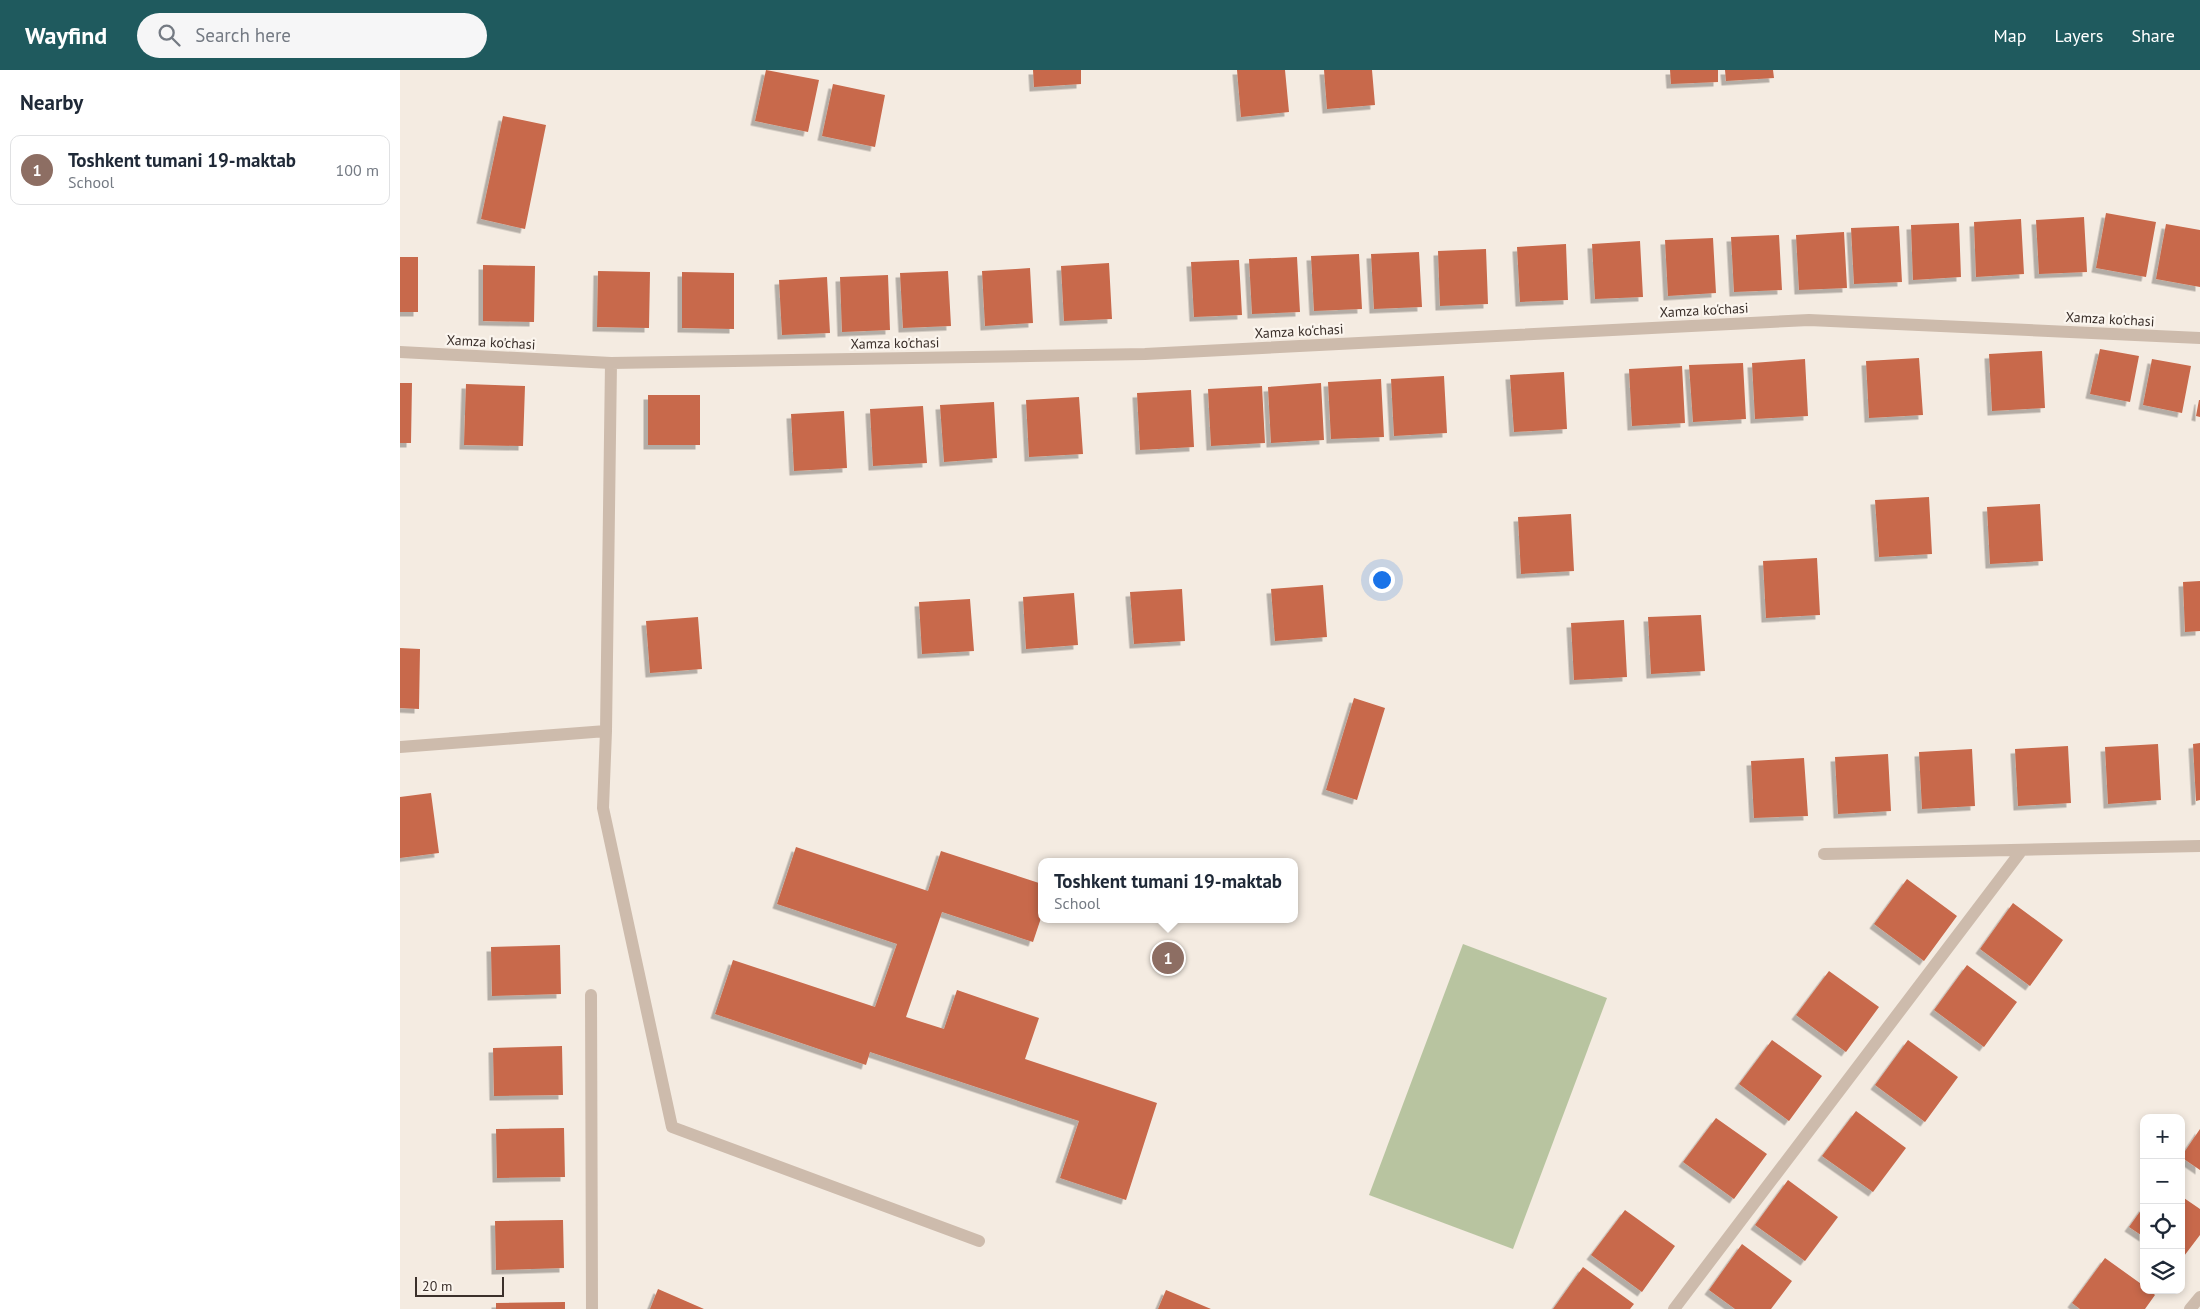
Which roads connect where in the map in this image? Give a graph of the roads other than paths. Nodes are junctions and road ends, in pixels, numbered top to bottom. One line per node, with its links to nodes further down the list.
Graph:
1 (2200, 338): 3 (street, Xamza ko'chasi)
2 (400, 352): 3 (street, Xamza ko'chasi)
3 (611, 363): 4 (street)
4 (606, 731): 5 (street); 10 (street)
5 (400, 747)
6 (2200, 846): 7 (street)
7 (2022, 850): 8 (street); 13 (street)
8 (1824, 854)
9 (592, 995): 12 (street)
10 (979, 1241)
11 (2200, 1297): 14 (street)
12 (592, 1309)
13 (1674, 1309)
14 (2190, 1309)

